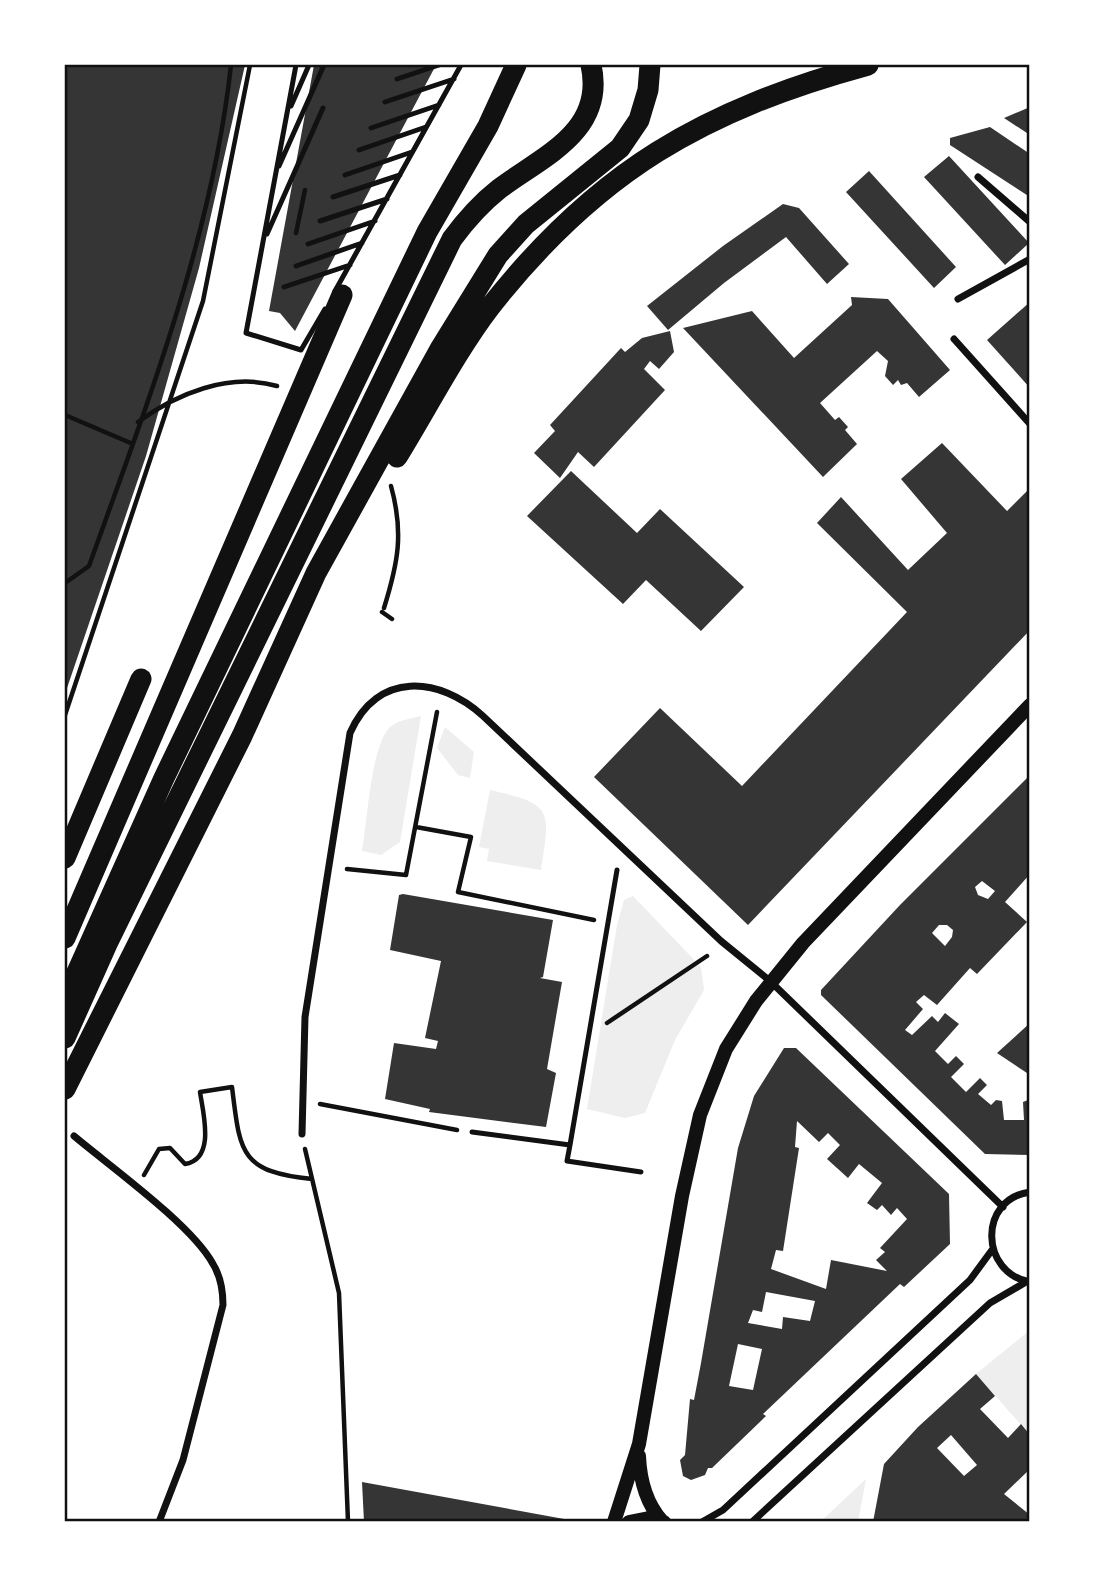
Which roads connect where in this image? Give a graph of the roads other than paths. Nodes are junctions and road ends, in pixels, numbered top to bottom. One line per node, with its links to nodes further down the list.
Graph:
1 (296, 65): 15 (lane)
2 (309, 65): 15 (lane)
3 (324, 65): 20 (lane)
4 (439, 65): 10 (lane)
5 (461, 65): 11 (lane)
6 (516, 65): 47 (highway)
7 (591, 65): 48 (highway)
8 (650, 65): 41 (highway)
9 (868, 65): 41 (highway)
10 (397, 79)
11 (454, 79): 12 (lane); 13 (lane)
12 (385, 102)
13 (439, 105): 16 (lane); 17 (lane)
14 (323, 108): 29 (lane)
15 (286, 115): 20 (lane)
16 (427, 127): 18 (lane); 19 (lane)
17 (371, 128)
18 (359, 150)
19 (413, 152): 21 (lane); 22 (lane)
20 (275, 175): 29 (lane)
21 (345, 175)
22 (400, 175): 24 (lane); 25 (lane)
23 (978, 177): 28 (street)
24 (333, 197)
25 (387, 199): 26 (lane); 27 (lane)
26 (320, 221)
27 (375, 221): 30 (lane); 31 (lane)
28 (1030, 222)
29 (263, 243): 34 (lane)
30 (362, 243): 33 (lane); 34 (lane)
31 (308, 244)
32 (1030, 259): 37 (street)
33 (296, 265)
34 (350, 265): 35 (lane)
35 (284, 288)
36 (342, 295): 45 (highway)
37 (958, 299)
38 (954, 340): 39 (street)
39 (1030, 424)
40 (141, 679): 43 (highway)
41 (264, 686): 49 (highway)
42 (1030, 705): 46 (main road)
43 (65, 858)
44 (617, 870): 53 (lane)
45 (65, 938)
46 (770, 981): 51 (street); 56 (street); 59 (main road)
47 (65, 999)
48 (65, 1038)
49 (65, 1088)
50 (472, 1132): 53 (lane)
51 (302, 1133)
52 (74, 1136): 60 (street)
53 (570, 1145): 54 (lane)
54 (641, 1172)
55 (1030, 1192): 56 (street)
56 (1003, 1207): 57 (street)
57 (992, 1250): 58 (street); 64 (street)
58 (1028, 1282): 65 (street)
59 (639, 1444): 61 (main road); 63 (main road)
60 (159, 1522)
61 (614, 1522)
62 (629, 1522): 63 (main road)
63 (664, 1522)
64 (702, 1522)
65 (752, 1522)

